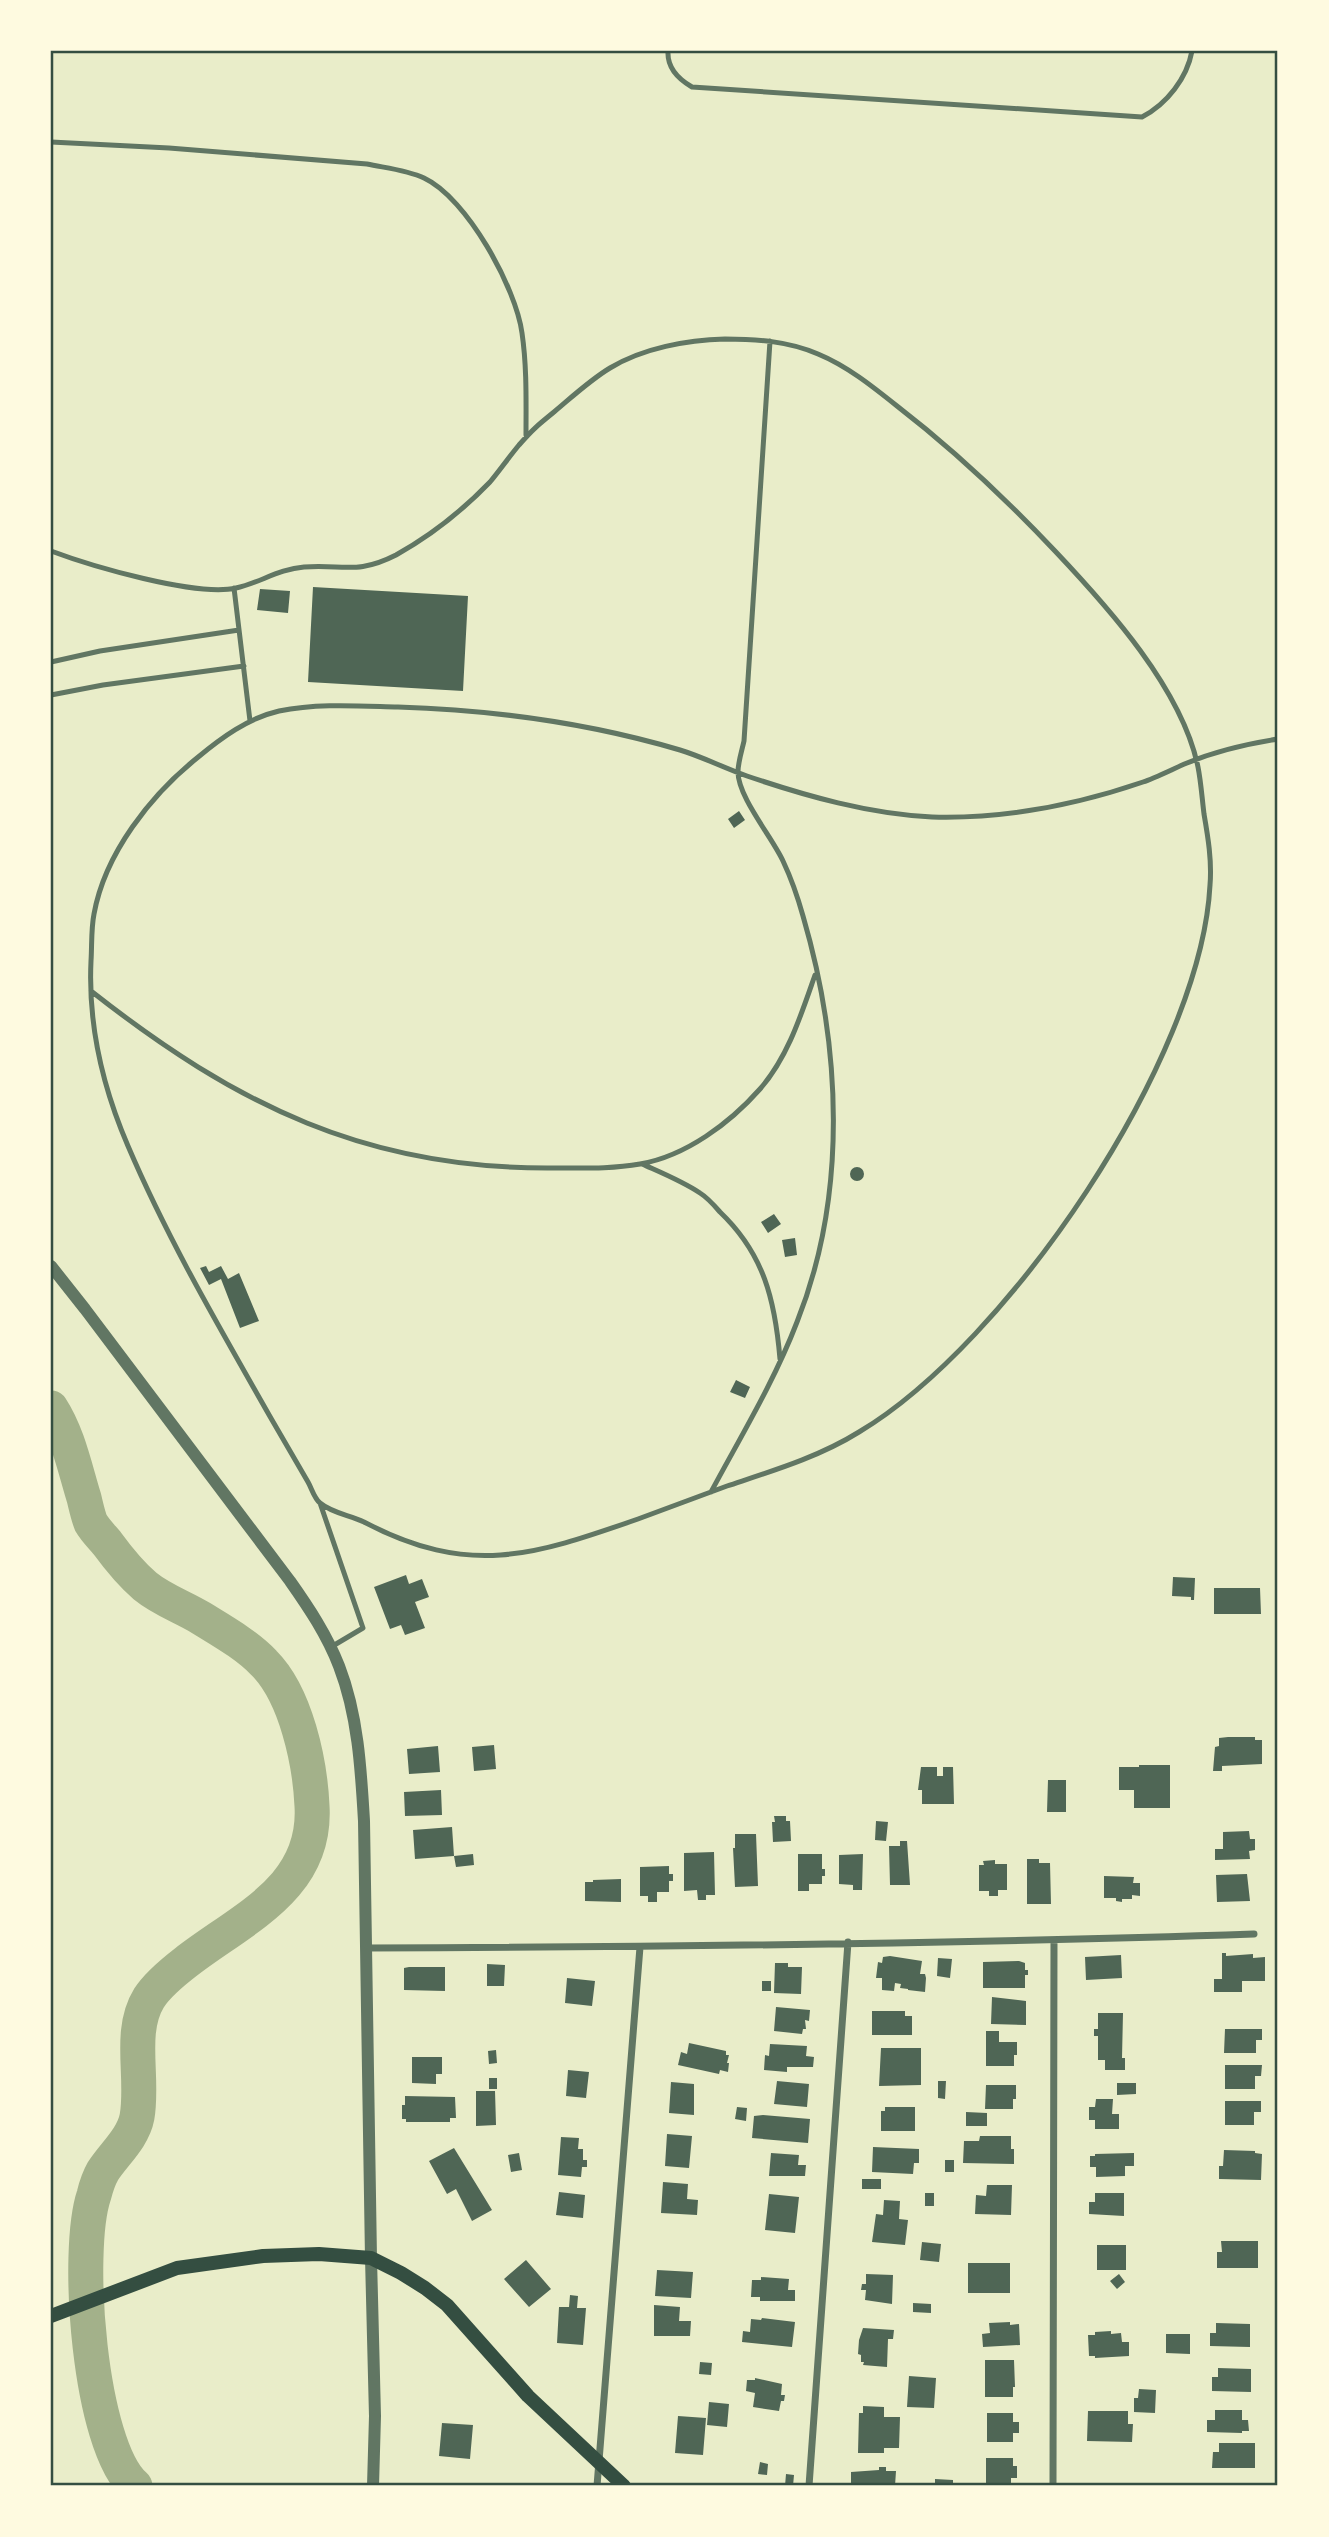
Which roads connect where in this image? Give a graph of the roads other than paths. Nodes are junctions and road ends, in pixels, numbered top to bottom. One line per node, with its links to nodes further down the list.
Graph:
1 (668, 51): 2 (lane)
2 (1194, 52)
3 (51, 142): 5 (lane)
4 (770, 341): 5 (lane); 14 (lane); 15 (lane)
5 (526, 435): 7 (lane)
6 (51, 551): 7 (lane)
7 (234, 588): 8 (lane)
8 (239, 630): 9 (lane); 10 (lane)
9 (51, 662)
10 (244, 666): 11 (lane); 12 (lane)
11 (51, 695)
12 (250, 721): 15 (lane); 17 (lane)
13 (1278, 739): 14 (lane)
14 (1197, 758): 15 (lane); 21 (lane)
15 (738, 773): 16 (lane)
16 (816, 972): 18 (lane); 20 (lane)
17 (90, 990): 18 (lane); 22 (lane)
18 (642, 1164): 20 (lane)
19 (51, 1266): 23 (street)
20 (780, 1363): 21 (lane)
21 (711, 1492): 22 (lane)
22 (320, 1503): 23 (lane)
23 (331, 1647): 28 (street)
24 (1254, 1934): 25 (street)
25 (1054, 1940): 26 (street); 36 (street)
26 (848, 1942): 27 (street); 35 (street)
27 (640, 1947): 28 (street); 31 (street)
28 (366, 1948): 29 (street)
29 (371, 2259): 30 (main road); 31 (main road); 32 (street)
30 (51, 2316)
31 (600, 2466): 33 (street); 34 (main road)
32 (373, 2486)
33 (597, 2486)
34 (624, 2486)
35 (809, 2486)
36 (1053, 2486)

